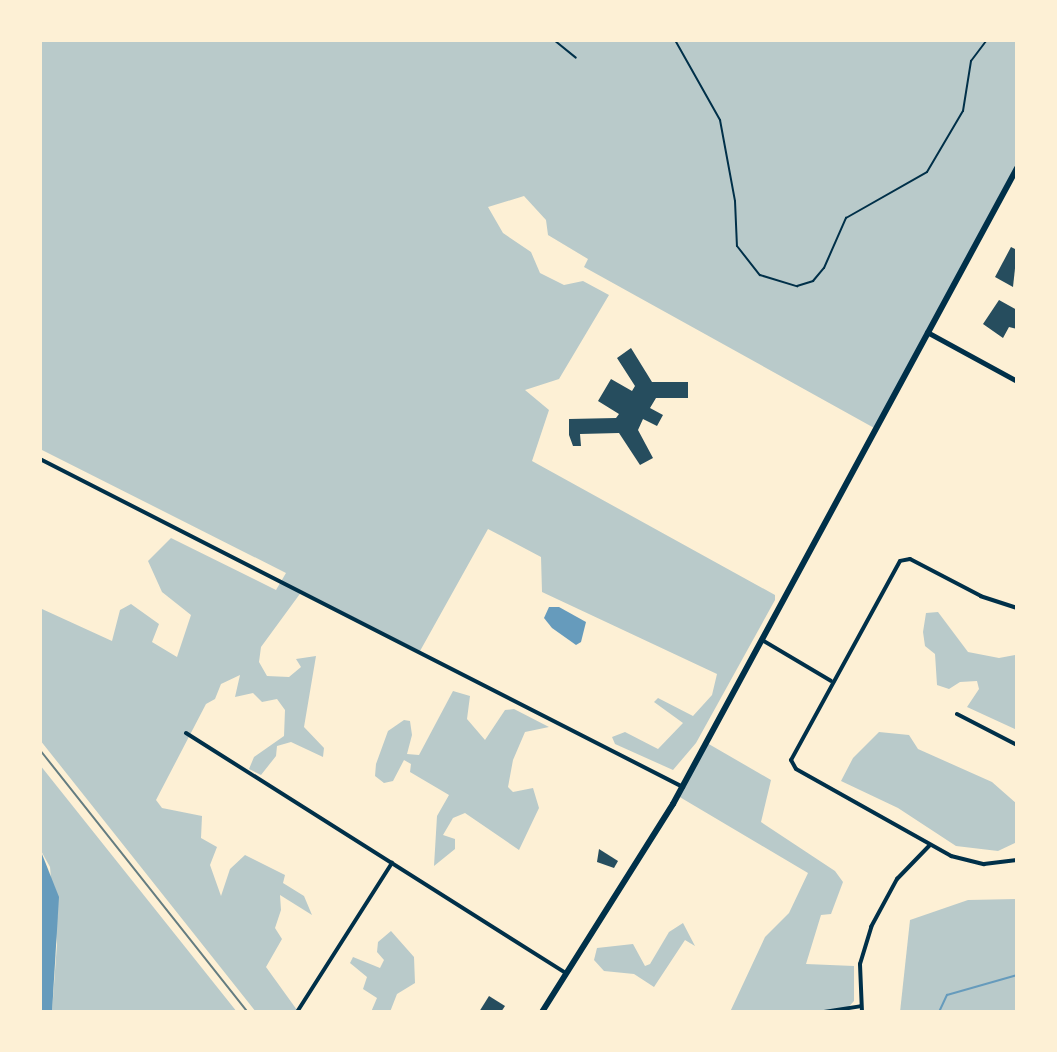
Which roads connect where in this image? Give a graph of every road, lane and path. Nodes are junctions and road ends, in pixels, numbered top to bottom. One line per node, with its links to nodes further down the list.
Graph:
1 (554, 40): 4 (path)
2 (675, 40): 3 (path)
3 (987, 40)
4 (576, 58)
5 (1017, 168): 6 (main road)
6 (927, 332): 7 (street); 10 (main road)
7 (1017, 381)
8 (40, 459): 15 (street)
9 (1017, 608): 11 (street)
10 (762, 640): 11 (street); 15 (main road)
11 (831, 681): 16 (street)
12 (957, 714): 14 (street)
13 (186, 733): 18 (street)
14 (1017, 745)
15 (683, 787): 19 (main road)
16 (930, 845): 17 (street); 20 (street)
17 (1017, 860)
18 (392, 863): 19 (street); 21 (street)
19 (565, 973): 22 (main road)
20 (860, 1006): 23 (street); 24 (street)
21 (297, 1012)
22 (542, 1012)
23 (824, 1012)
24 (862, 1012)

